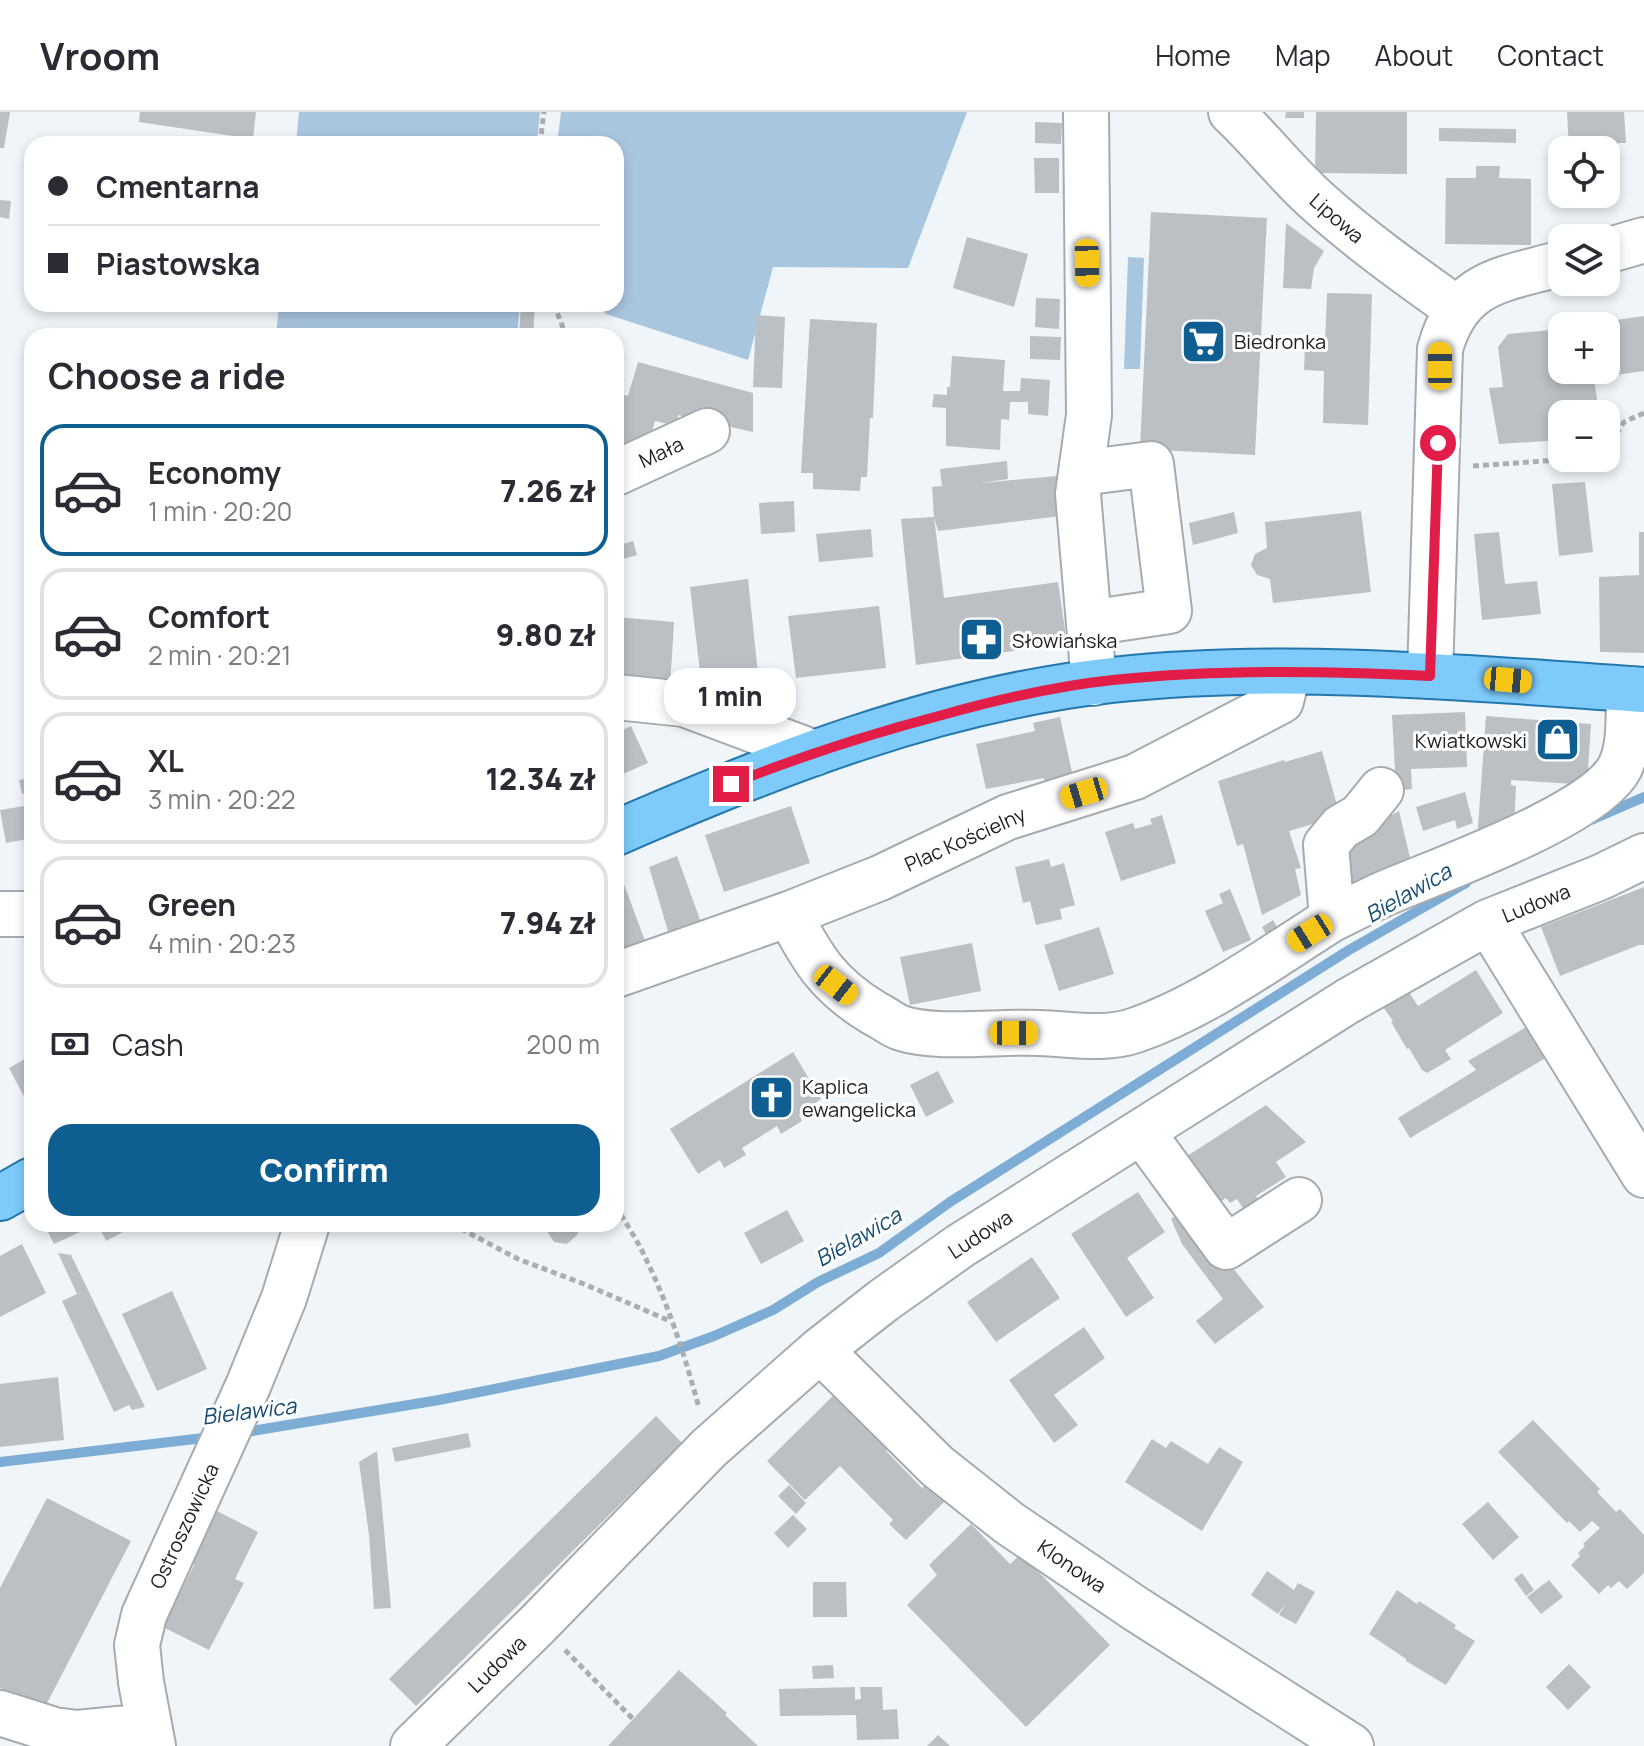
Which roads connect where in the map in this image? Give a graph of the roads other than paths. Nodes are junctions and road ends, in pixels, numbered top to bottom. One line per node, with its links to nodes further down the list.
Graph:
1 (1086, 112): 9 (street)
2 (1231, 112): 6 (street, Lipowa)
3 (1644, 240): 4 (street)
4 (1620, 247)
5 (1548, 267): 6 (street)
6 (1457, 309): 12 (street)
7 (707, 431): 8 (street, Mała)
8 (624, 469)
9 (1081, 473): 10 (street); 10 (street)
10 (1089, 623): 13 (street)
11 (1288, 673): 12 (main road); 13 (main road); 22 (street, Plac Kościelny)
12 (1430, 676): 14 (main road)
13 (1094, 683): 16 (main road)
14 (1637, 690): 23 (street)
15 (624, 698): 16 (street)
16 (815, 753): 18 (main road)
17 (1381, 790): 23 (street)
18 (624, 830)
19 (1644, 856): 24 (street, Ludowa)
20 (0, 914): 21 (street)
21 (24, 914)
22 (789, 914): 23 (street); 25 (street, Plac Kościelny)
23 (1332, 919)
24 (1488, 922): 26 (street, Ludowa); 27 (street)
25 (624, 972)
26 (1142, 1132): 30 (street); 32 (street, Ludowa)
27 (1644, 1175)
28 (24, 1184): 29 (main road)
29 (0, 1198)
30 (1299, 1200)
31 (305, 1232): 34 (street, Ostroszowicka)
32 (820, 1350): 35 (street, Ludowa); 36 (street, Klonowa)
33 (0, 1713): 34 (street)
34 (151, 1736)
35 (413, 1746)
36 (1351, 1746)

